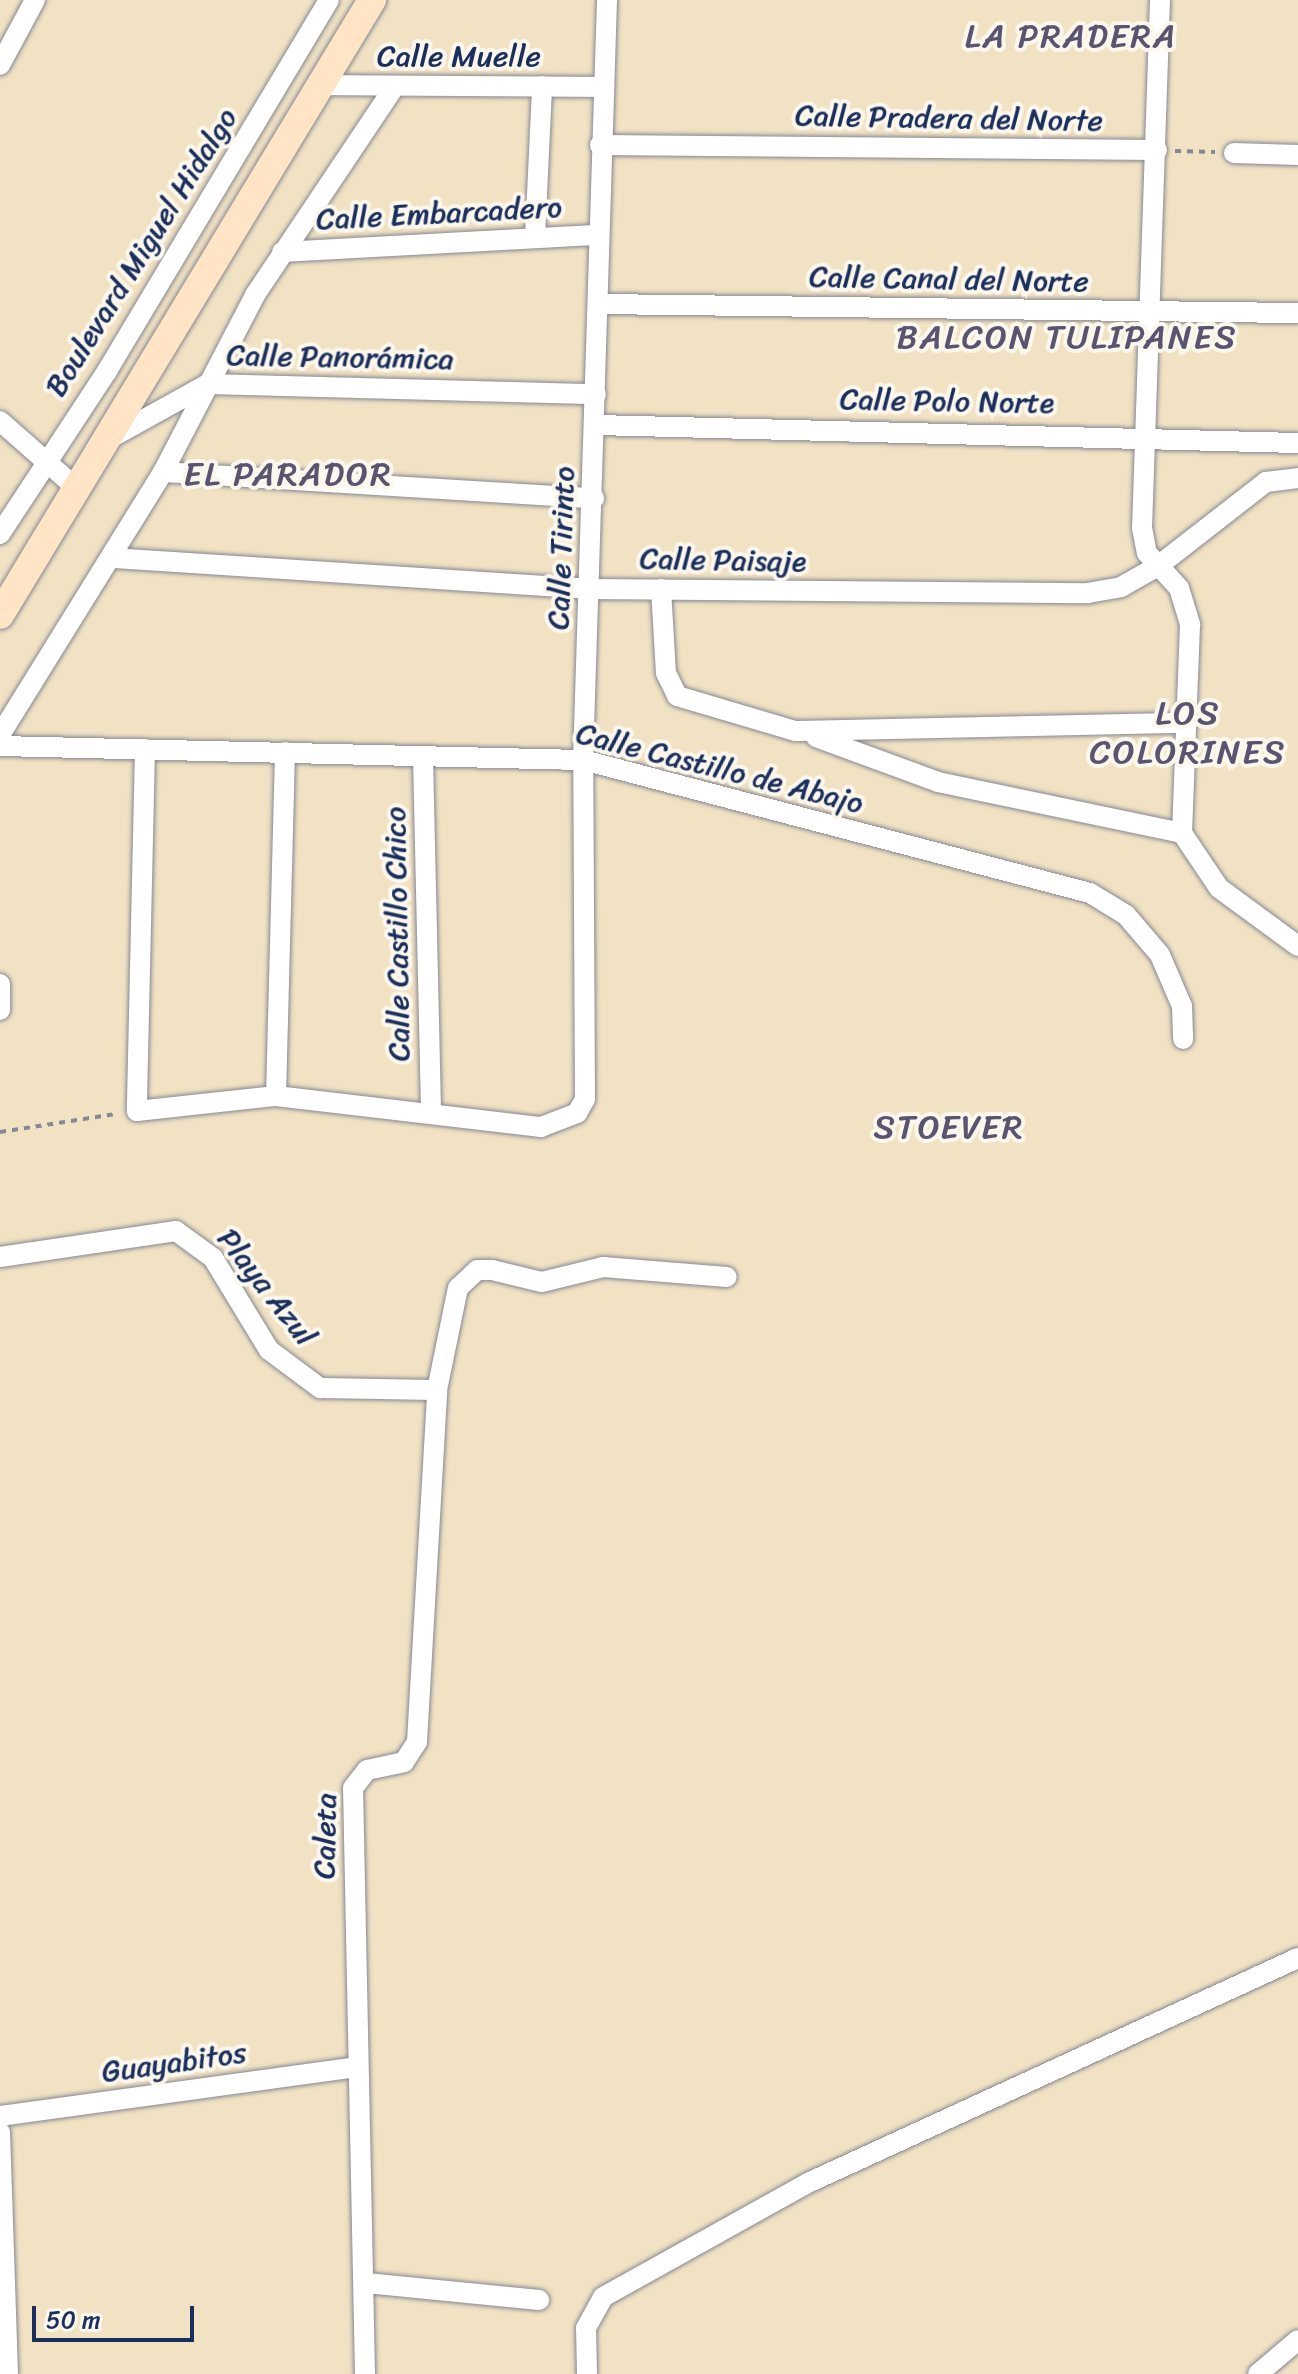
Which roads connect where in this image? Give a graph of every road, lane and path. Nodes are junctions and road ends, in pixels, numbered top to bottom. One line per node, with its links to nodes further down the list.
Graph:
1 (35, 0): 6 (street)
2 (329, 0): 28 (street, Boulevard Miguel Hidalgo)
3 (372, 0): 7 (main road)
4 (607, 0): 10 (street, Calle Tirinto)
5 (1160, 0): 12 (street)
6 (0, 65)
7 (317, 85): 9 (street, Calle Muelle); 27 (main road)
8 (542, 86): 9 (street, Calle Muelle); 10 (street, Calle Muelle); 16 (street)
9 (394, 87): 17 (street)
10 (602, 87): 11 (street, Calle Tirinto)
11 (600, 145): 12 (street, Calle Pradera del Norte); 15 (street, Calle Tirinto)
12 (1157, 150): 13 (path); 19 (street)
13 (1234, 153): 14 (street)
14 (1298, 155)
15 (599, 235): 16 (street, Calle Embarcadero); 18 (street, Calle Tirinto)
16 (535, 237): 17 (street, Calle Embarcadero)
17 (282, 252): 21 (street)
18 (598, 304): 19 (street, Calle Canal del Norte); 22 (street, Calle Tirinto)
19 (1148, 310): 20 (street, Calle Canal del Norte); 25 (street)
20 (1298, 313)
21 (208, 384): 22 (street, Calle Panorámica); 27 (street, Calle Panorámica); 29 (street)
22 (596, 394): 24 (street, Calle Tirinto)
23 (0, 421): 28 (street)
24 (596, 425): 25 (street, Calle Polo Norte); 32 (street, Calle Tirinto)
25 (1144, 435): 26 (street, Calle Polo Norte); 35 (street)
26 (1298, 443)
27 (98, 445): 31 (main road)
28 (47, 458): 31 (street); 33 (street, Boulevard Miguel Hidalgo)
29 (163, 472): 32 (street); 34 (street)
30 (1298, 478): 35 (street, Calle Paisaje)
31 (74, 486): 38 (main road)
32 (594, 498): 36 (street, Calle Tirinto)
33 (0, 534)
34 (113, 558): 36 (street, Calle Paisaje); 41 (street)
35 (1165, 561): 37 (street, Calle Paisaje); 39 (street)
36 (589, 589): 37 (street, Calle Paisaje); 46 (street, Calle Tirinto)
37 (661, 589): 40 (street)
38 (0, 615)
39 (1187, 723): 40 (street); 47 (street)
40 (802, 732): 47 (street)
41 (0, 735)
42 (0, 746): 43 (street, Calle Castillo de Abajo)
43 (145, 749): 44 (street, Calle Castillo de Abajo); 54 (street)
44 (285, 752): 45 (street, Calle Castillo de Abajo); 52 (street)
45 (423, 757): 46 (street, Calle Castillo de Abajo); 53 (street, Calle Castillo Chico)
46 (583, 760): 51 (street, Calle Castillo de Abajo); 53 (street, Calle Tirinto)
47 (1182, 833): 48 (street)
48 (1298, 946)
49 (0, 984): 50 (street)
50 (0, 1010)
51 (1183, 1039)
52 (276, 1096): 53 (street); 54 (street)
53 (431, 1110)
54 (137, 1111): 55 (path)
55 (0, 1132)
56 (0, 1257): 58 (street, Playa Azul)
57 (727, 1277): 58 (street, Caleta)
58 (437, 1390): 60 (street, Caleta)
59 (1298, 1958): 68 (street)
60 (356, 2067): 61 (street, Guayabitos); 63 (street, Caleta)
61 (0, 2116)
62 (0, 2132): 66 (street)
63 (366, 2283): 64 (street); 67 (street, Caleta)
64 (539, 2300)
65 (1298, 2340): 69 (street)
66 (8, 2374)
67 (365, 2374)
68 (587, 2374)
69 (1258, 2374)

